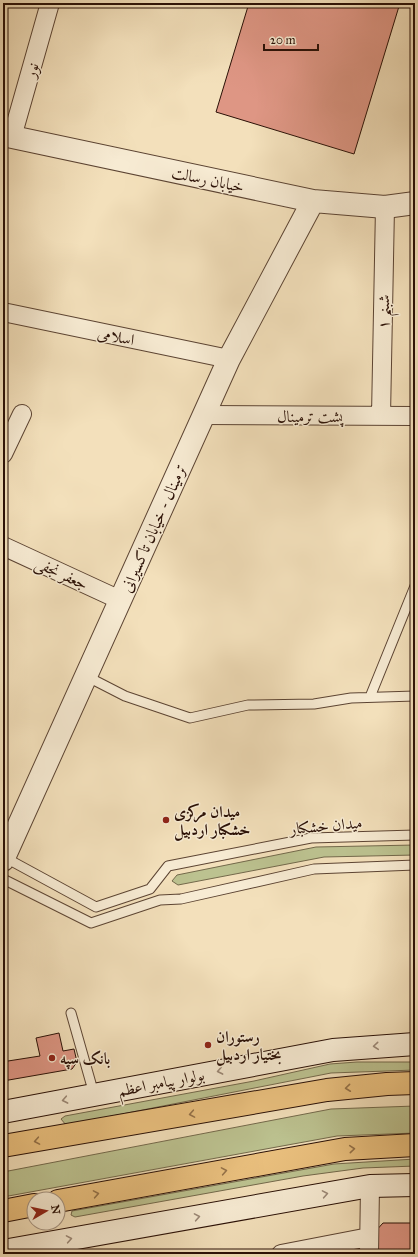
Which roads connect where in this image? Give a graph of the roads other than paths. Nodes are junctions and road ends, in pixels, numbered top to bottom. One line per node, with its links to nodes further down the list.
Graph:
1 (50, 3): 2 (street, نور)
2 (8, 136): 3 (street, خیابان رسالت)
3 (312, 201): 5 (street, خیابان رسالت); 7 (street, ترمینال - خیابان تاکسیرانی)
4 (415, 203): 5 (street, خیابان رسالت)
5 (385, 207): 10 (street, شبنم ۱)
6 (3, 312): 7 (street, اسلامی)
7 (229, 359): 9 (street, ترمینال - خیابان تاکسیرانی)
8 (22, 414): 12 (street)
9 (204, 415): 10 (street, پشت ترمینال); 15 (street, ترمینال - خیابان تاکسیرانی)
10 (381, 416): 11 (street, پشت ترمینال)
11 (415, 416)
12 (3, 454)
13 (3, 546): 15 (street, جعفر نجفی)
14 (415, 586): 18 (lane)
15 (120, 600): 16 (street, ترمینال - خیابان تاکسیرانی)
16 (86, 676): 18 (lane); 20 (street, ترمینال - خیابان تاکسیرانی)
17 (415, 696): 18 (lane)
18 (370, 697)
19 (415, 835): 20 (lane, میدان خشکبار)
20 (4, 858)
21 (415, 865): 22 (lane)
22 (3, 879)
23 (71, 1013): 26 (lane)
24 (415, 1044): 26 (street, بولوار پیامبر اعظم, one-way to 26)
25 (415, 1083): 29 (main road, one-way to 29)
26 (94, 1094): 27 (street, بولوار پیامبر اعظم, one-way to 27)
27 (3, 1112)
28 (415, 1145): 32 (main road, one-way to 28)
29 (3, 1146)
30 (415, 1185): 31 (street)
31 (370, 1186): 35 (street); 36 (street, one-way to 31)
32 (66, 1200)
33 (26, 1207): 34 (main road)
34 (3, 1211)
35 (369, 1245): 37 (street)
36 (3, 1251)
37 (281, 1254)

